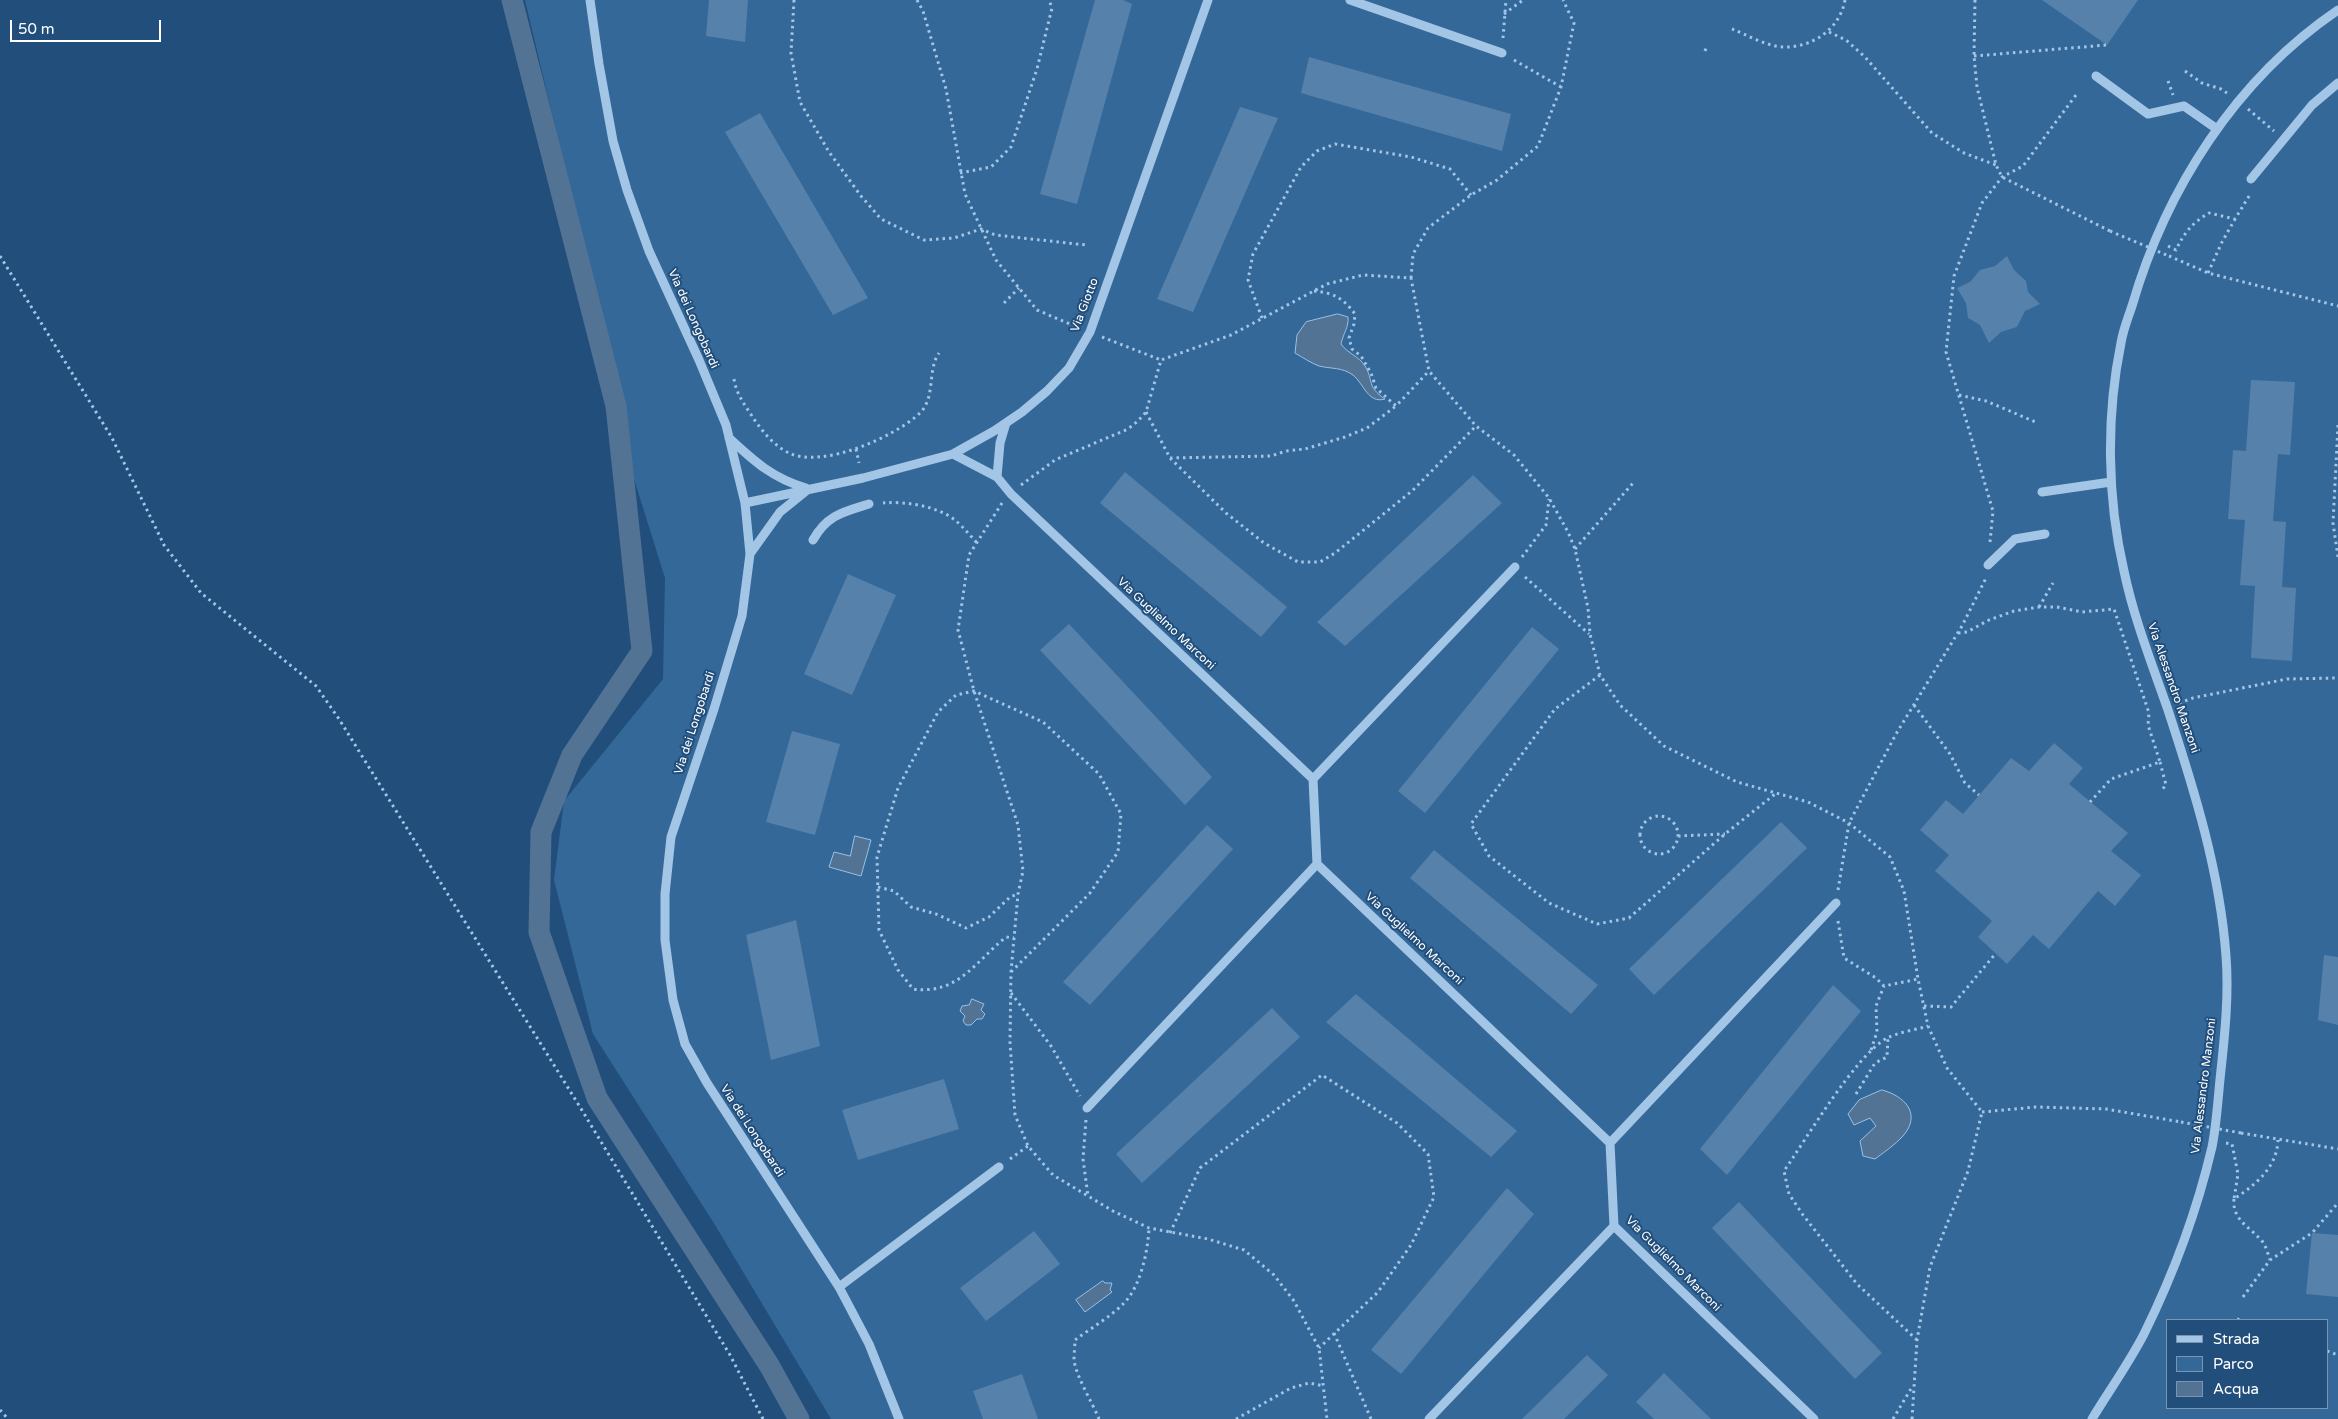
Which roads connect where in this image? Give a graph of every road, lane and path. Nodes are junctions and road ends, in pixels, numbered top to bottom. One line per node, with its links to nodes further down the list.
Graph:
1 (590, 0): 53 (street, Via dei Longobardi)
2 (794, 0): 30 (path)
3 (917, 0): 25 (path)
4 (1049, 0): 25 (path)
5 (1208, 0): 41 (street, Via Giotto)
6 (1350, 0): 17 (street)
7 (1506, 0): 13 (path)
8 (1523, 0): 13 (path)
9 (1563, 0): 21 (path)
10 (1845, 0): 15 (path)
11 (1975, 0): 18 (path)
12 (2338, 10): 23 (street, Via Alessandro Manzoni)
13 (1504, 14): 17 (path)
14 (1732, 29): 15 (path)
15 (1829, 32): 24 (path)
16 (2107, 45): 18 (path)
17 (1502, 53): 21 (path)
18 (1974, 56): 24 (path)
19 (2096, 76): 23 (street)
20 (2338, 83): 27 (street)
21 (1562, 87): 28 (path)
22 (2076, 95): 26 (path)
23 (2216, 129): 31 (street, Via Alessandro Manzoni)
24 (1996, 165): 26 (path)
25 (960, 173): 30 (path)
26 (2002, 177): 34 (path, bridge); 46 (path)
27 (2251, 179): 29 (path)
28 (1471, 194): 35 (path); 40 (path)
29 (2236, 218): 31 (path); 34 (path)
30 (981, 229): 32 (path); 36 (path)
31 (2154, 240): 59 (street, Via Alessandro Manzoni)
32 (1086, 245)
33 (0, 256): 129 (path)
34 (2208, 273): 39 (path)
35 (1411, 278)
36 (1019, 288): 38 (path); 41 (path)
37 (1314, 291): 47 (path)
38 (1004, 303)
39 (2338, 306)
40 (1262, 318)
41 (1090, 332): 43 (path); 49 (street, Via Giotto)
42 (939, 353): 54 (path)
43 (1161, 360)
44 (1429, 371): 47 (path)
45 (734, 379): 54 (path)
46 (1959, 395): 50 (path); 72 (path)
47 (1396, 406): 56 (path)
48 (1146, 412): 56 (path)
49 (1006, 423): 55 (street, Via Giotto); 58 (street)
50 (2038, 423)
51 (2338, 425): 71 (path)
52 (1476, 426): 56 (path)
53 (729, 438): 61 (street, Via Giotto); 64 (street, Via dei Longobardi)
54 (856, 449): 57 (path)
55 (953, 454): 58 (street, Via Guglielmo Marconi); 61 (street, Via Giotto)
56 (1170, 458)
57 (859, 463)
58 (997, 477): 84 (street, Via Guglielmo Marconi)
59 (2111, 482): 62 (street); 81 (street, Via Alessandro Manzoni)
60 (1632, 484): 69 (path)
61 (808, 489): 64 (street, Via Giotto); 70 (street, Via Giotto)
62 (2042, 492)
63 (1549, 498): 73 (path)
64 (745, 503): 70 (street, Via dei Longobardi)
65 (869, 504): 67 (street); 68 (path)
66 (2045, 534): 72 (street)
67 (813, 540)
68 (977, 543)
69 (1575, 550)
70 (750, 554): 120 (street, Via dei Longobardi)
71 (2338, 557)
72 (1988, 565): 77 (path)
73 (1515, 567): 76 (path); 84 (street)
74 (2053, 583): 75 (path)
75 (2040, 607): 77 (path); 82 (path)
76 (1590, 634)
77 (1958, 634): 80 (path)
78 (1600, 675): 89 (path)
79 (2338, 678): 81 (path)
80 (1914, 705): 87 (path); 94 (path)
81 (2167, 707): 82 (path); 108 (street, Via Alessandro Manzoni)
82 (2149, 713): 83 (path)
83 (2160, 762): 85 (path); 88 (path)
84 (1313, 779): 91 (street)
85 (2161, 791)
86 (1776, 794): 89 (path)
87 (1978, 795)
88 (2090, 802)
89 (1725, 834): 90 (path)
90 (1678, 836): 90 (path)
91 (1317, 864): 106 (street); 109 (street, Via Guglielmo Marconi)
92 (878, 887): 93 (path); 95 (path); 97 (path)
93 (1018, 894)
94 (1836, 903): 99 (path); 109 (street)
95 (1014, 938)
96 (1996, 953): 101 (path)
97 (1011, 972)
98 (1918, 979): 99 (path)
99 (1884, 986): 104 (path)
100 (1011, 993): 106 (path)
101 (1924, 1006)
102 (1928, 1026): 103 (path)
103 (1888, 1038): 104 (path); 105 (path)
104 (1871, 1050): 123 (path)
105 (1856, 1094)
106 (1087, 1108): 113 (path)
107 (2278, 1140): 111 (path); 114 (path); 123 (path, bridge)
108 (2213, 1141): 114 (path); 138 (street, Via Alessandro Manzoni)
109 (1610, 1143): 116 (street, Via Guglielmo Marconi)
110 (1028, 1146): 112 (path)
111 (2338, 1149)
112 (1000, 1167): 120 (street)
113 (1088, 1196)
114 (2234, 1199): 119 (path)
115 (2338, 1203): 119 (path)
116 (1614, 1226): 134 (street); 135 (street, Via Guglielmo Marconi)
117 (1148, 1228): 131 (path)
118 (1170, 1233): 122 (path)
119 (2270, 1260): 121 (path)
120 (839, 1287): 130 (street, Via dei Longobardi)
121 (2243, 1297)
122 (1334, 1333): 124 (path); 133 (path)
123 (1916, 1340): 126 (path)
124 (1319, 1348)
125 (1324, 1386): 132 (path)
126 (1913, 1386): 136 (path); 137 (path)
127 (0, 1410): 128 (path)
128 (8, 1419)
129 (763, 1419)
130 (900, 1419)
131 (1098, 1419)
132 (1236, 1419)
133 (1371, 1419)
134 (1429, 1419)
135 (1814, 1419)
136 (1893, 1419)
137 (1912, 1419)
138 (2092, 1419)

